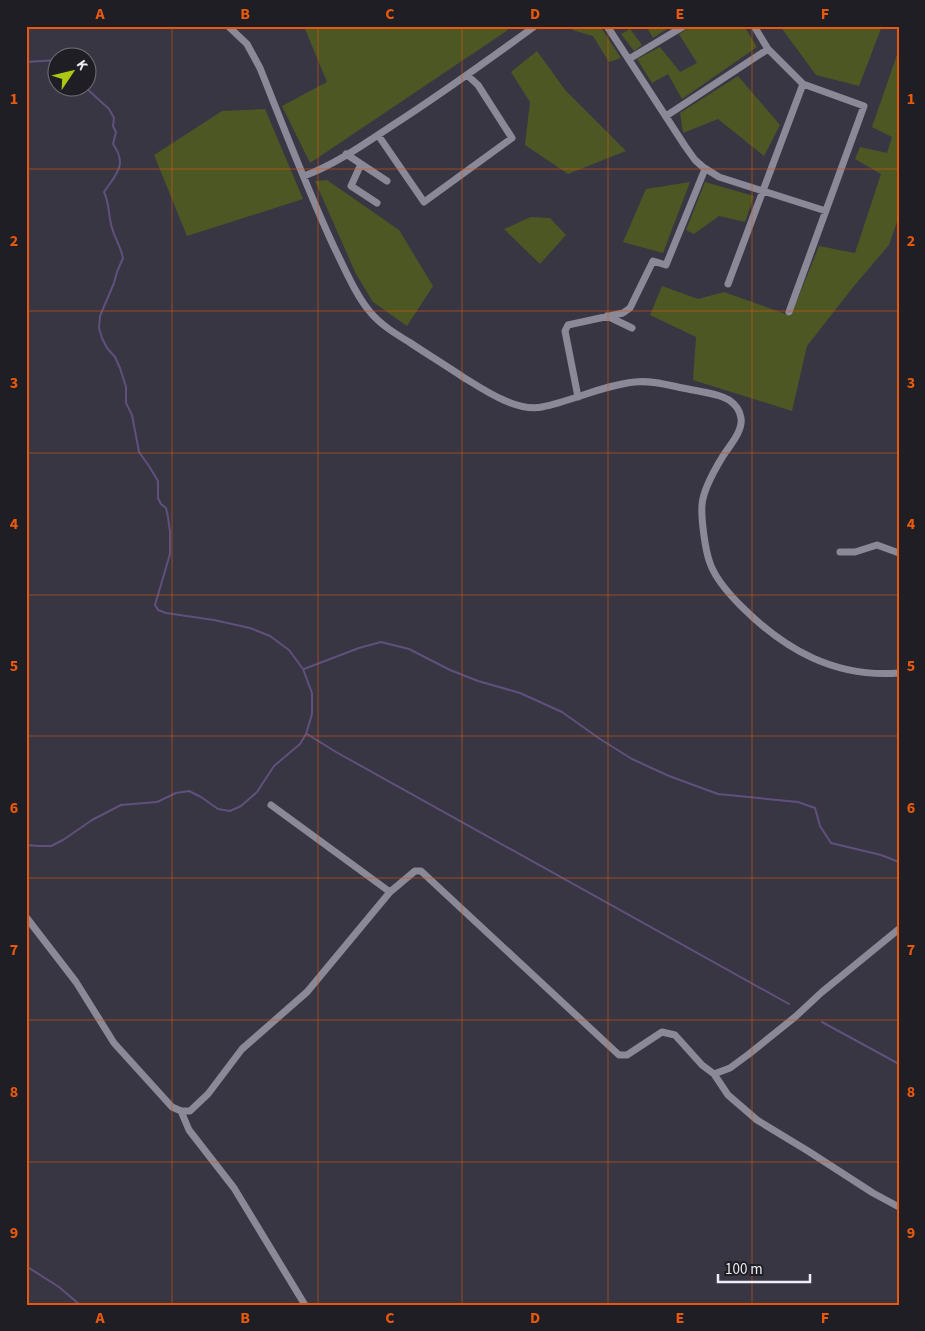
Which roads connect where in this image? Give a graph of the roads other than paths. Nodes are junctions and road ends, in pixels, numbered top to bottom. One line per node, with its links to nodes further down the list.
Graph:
1 (228, 26): 17 (street)
2 (519, 26): 7 (street)
3 (536, 26): 7 (street)
4 (607, 26): 9 (street)
5 (684, 26): 9 (street)
6 (754, 26): 8 (street)
7 (522, 36): 10 (street)
8 (768, 49): 11 (street); 12 (street)
9 (629, 60): 12 (street)
10 (466, 76): 13 (street); 13 (street)
11 (803, 84): 19 (street); 21 (street)
12 (666, 116): 16 (street)
13 (378, 135): 14 (street)
14 (346, 154): 15 (street); 17 (street)
15 (362, 164): 18 (street); 20 (street)
16 (705, 169): 19 (street); 24 (street)
17 (304, 176): 26 (street)
18 (387, 181)
19 (763, 192): 21 (street); 22 (street)
20 (377, 203)
21 (826, 211): 23 (street)
22 (728, 284)
23 (789, 312)
24 (607, 316): 25 (street); 26 (street)
25 (632, 328)
26 (578, 397): 29 (street)
27 (840, 552): 28 (street)
28 (899, 553)
29 (899, 673)
30 (271, 806): 31 (street)
31 (390, 892): 34 (street); 35 (street)
32 (26, 917): 35 (street)
33 (899, 929): 34 (street)
34 (714, 1074): 36 (street)
35 (181, 1111): 37 (street)
36 (899, 1207)
37 (305, 1305)

